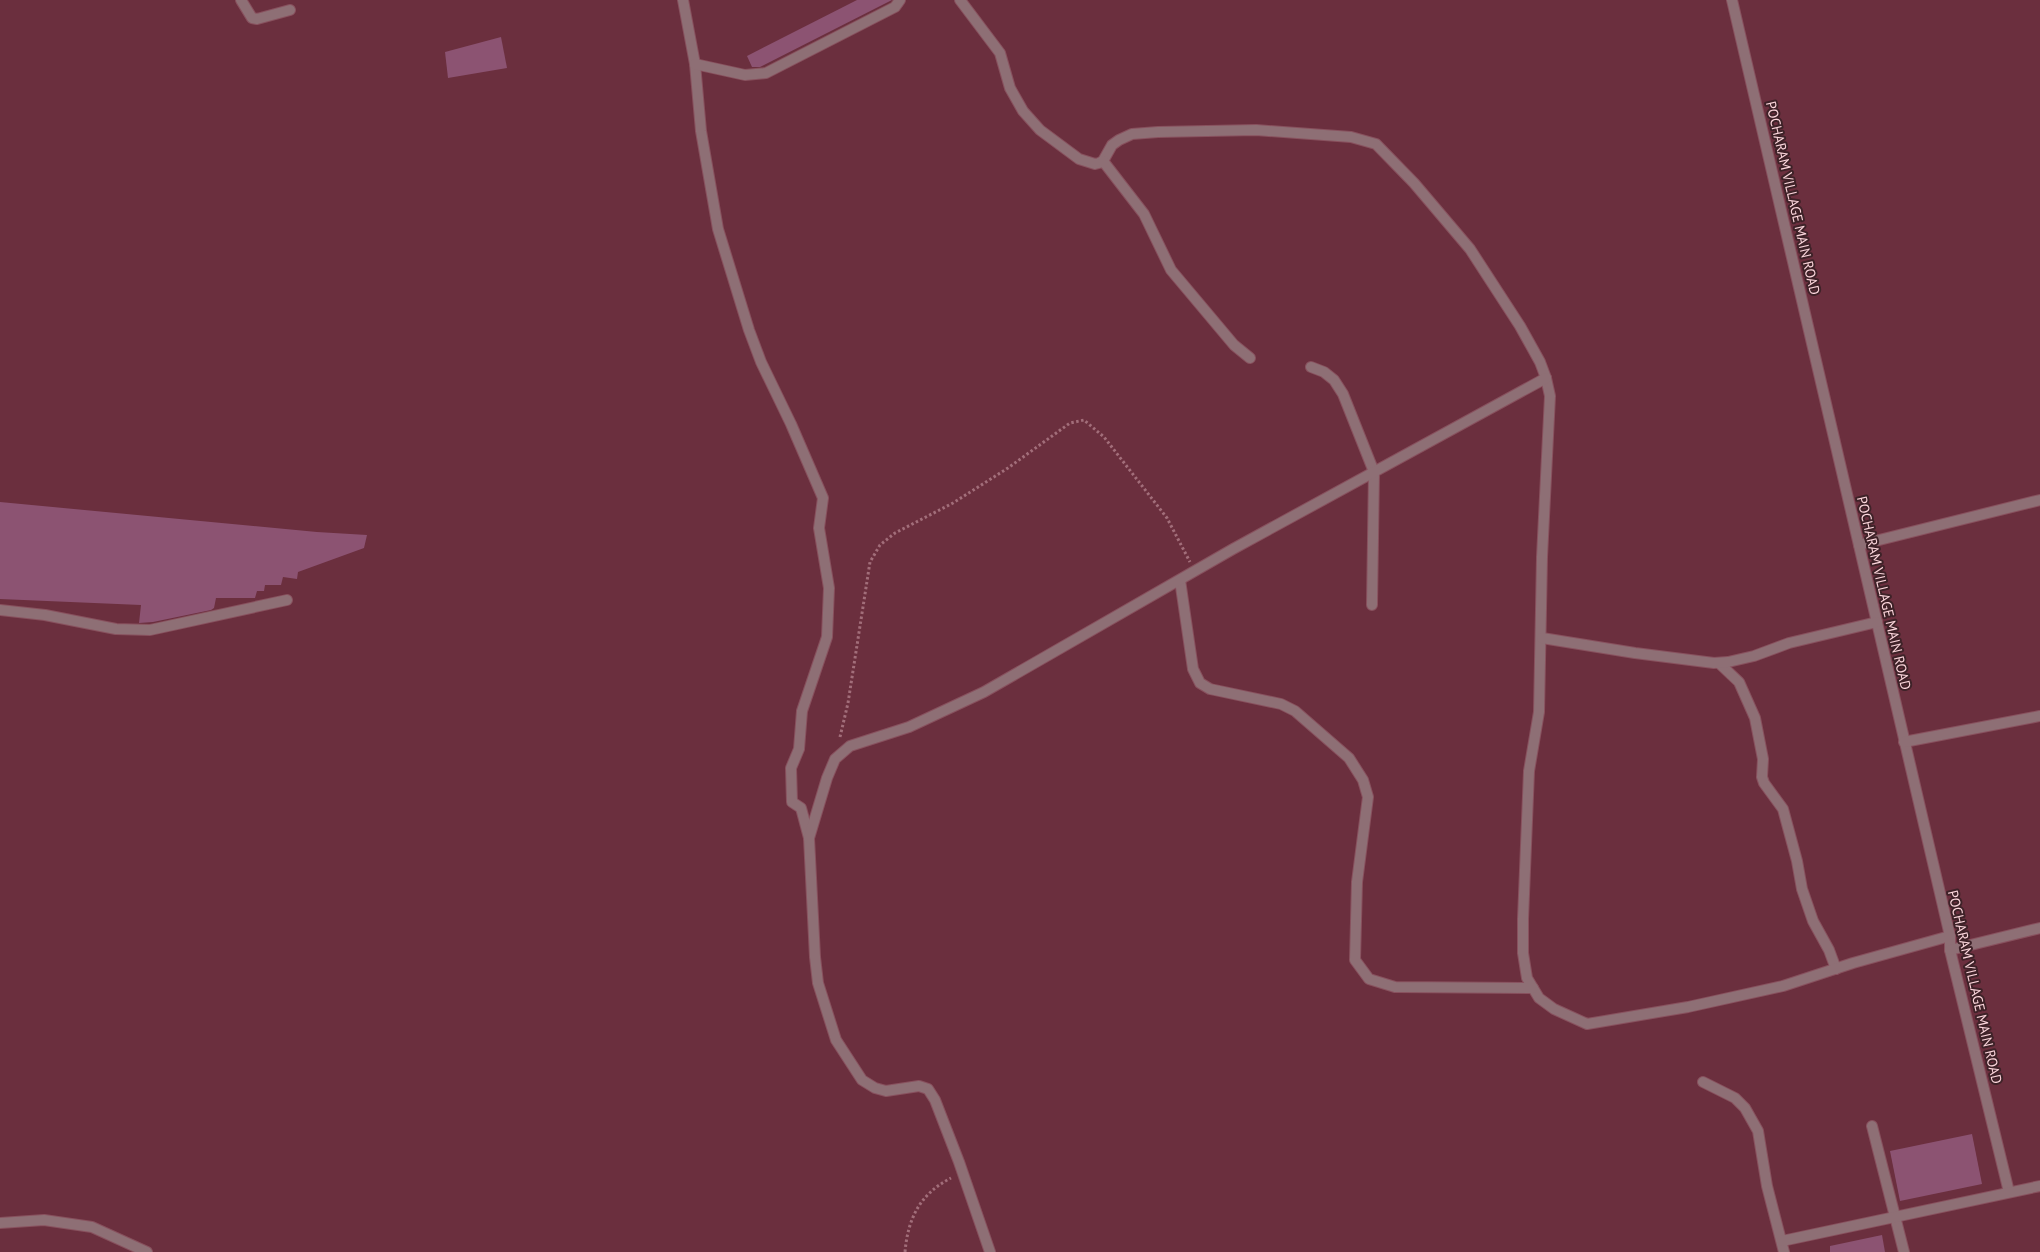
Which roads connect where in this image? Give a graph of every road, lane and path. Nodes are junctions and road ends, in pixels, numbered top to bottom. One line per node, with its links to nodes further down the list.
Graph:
1 (240, 0): 6 (street)
2 (683, 0): 7 (street)
3 (900, 0): 7 (street)
4 (960, 0): 8 (street)
5 (1732, 0): 14 (street, POCHARAM VILLAGE MAIN ROAD)
6 (290, 10)
7 (695, 64): 26 (street)
8 (1103, 161): 9 (street); 11 (street)
9 (1250, 358)
10 (1311, 367): 12 (street)
11 (1546, 378): 12 (street); 21 (street)
12 (1374, 472): 15 (street); 18 (street)
13 (2040, 500): 14 (street)
14 (1859, 545): 20 (street, POCHARAM VILLAGE MAIN ROAD)
15 (1195, 571): 16 (street); 25 (path)
16 (1180, 580): 25 (street); 31 (street)
17 (287, 600): 19 (street)
18 (1372, 606)
19 (0, 610)
20 (1877, 622): 22 (street); 24 (street, POCHARAM VILLAGE MAIN ROAD)
21 (1542, 638): 22 (street); 31 (street)
22 (1719, 662): 30 (street)
23 (2040, 716): 24 (street)
24 (1904, 742): 28 (street, POCHARAM VILLAGE MAIN ROAD)
25 (836, 759): 26 (street)
26 (809, 838): 34 (street)
27 (2040, 928): 29 (street)
28 (1950, 936): 29 (street, POCHARAM VILLAGE MAIN ROAD); 30 (street)
29 (1950, 950): 36 (street, POCHARAM VILLAGE MAIN ROAD)
30 (1836, 969): 31 (street)
31 (1533, 988)
32 (1703, 1082): 39 (street)
33 (1872, 1126): 37 (street)
34 (963, 1172): 41 (path); 42 (street)
35 (2040, 1186): 36 (street)
36 (2009, 1192): 37 (street)
37 (1896, 1216): 39 (street); 44 (street)
38 (0, 1222): 40 (street)
39 (1782, 1241): 43 (street)
40 (147, 1252)
41 (905, 1252)
42 (990, 1252)
43 (1784, 1252)
44 (1904, 1252)

